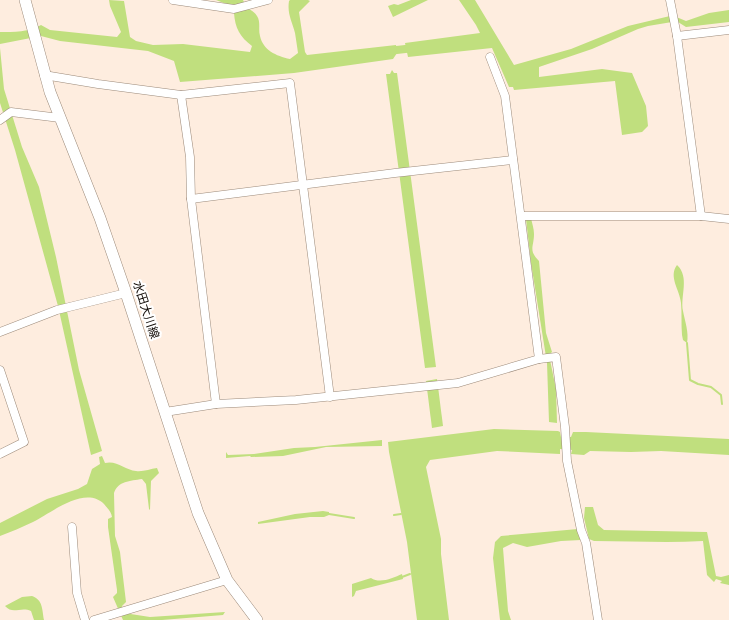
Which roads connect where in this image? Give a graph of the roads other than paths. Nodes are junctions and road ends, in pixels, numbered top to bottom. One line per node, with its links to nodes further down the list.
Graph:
1 (25, 0): 8 (main road, 水田大川線)
2 (173, 0): 3 (street)
3 (268, 0)
4 (670, 0): 6 (street)
5 (729, 30): 6 (street)
6 (676, 33): 16 (street)
7 (490, 57): 12 (street)
8 (44, 75): 9 (street); 11 (main road, 水田大川線)
9 (181, 95): 13 (street); 14 (street)
10 (5, 116): 11 (street)
11 (60, 118): 18 (main road, 水田大川線)
12 (513, 160): 13 (street); 15 (street)
13 (303, 185): 14 (street); 22 (street)
14 (191, 199): 23 (street)
15 (521, 216): 16 (street); 20 (street)
16 (701, 216): 17 (street)
17 (729, 219)
18 (126, 293): 19 (street); 24 (main road, 水田大川線)
19 (0, 332)
20 (539, 359): 22 (street); 31 (street)
21 (0, 370): 25 (street)
22 (330, 397): 23 (street)
23 (216, 404): 24 (street)
24 (165, 412): 27 (main road, 水田大川線)
25 (0, 454)
26 (72, 527): 28 (street)
27 (227, 580): 29 (street); 30 (main road, 水田大川線)
28 (85, 620)
29 (94, 620)
30 (257, 620)
31 (598, 620)

